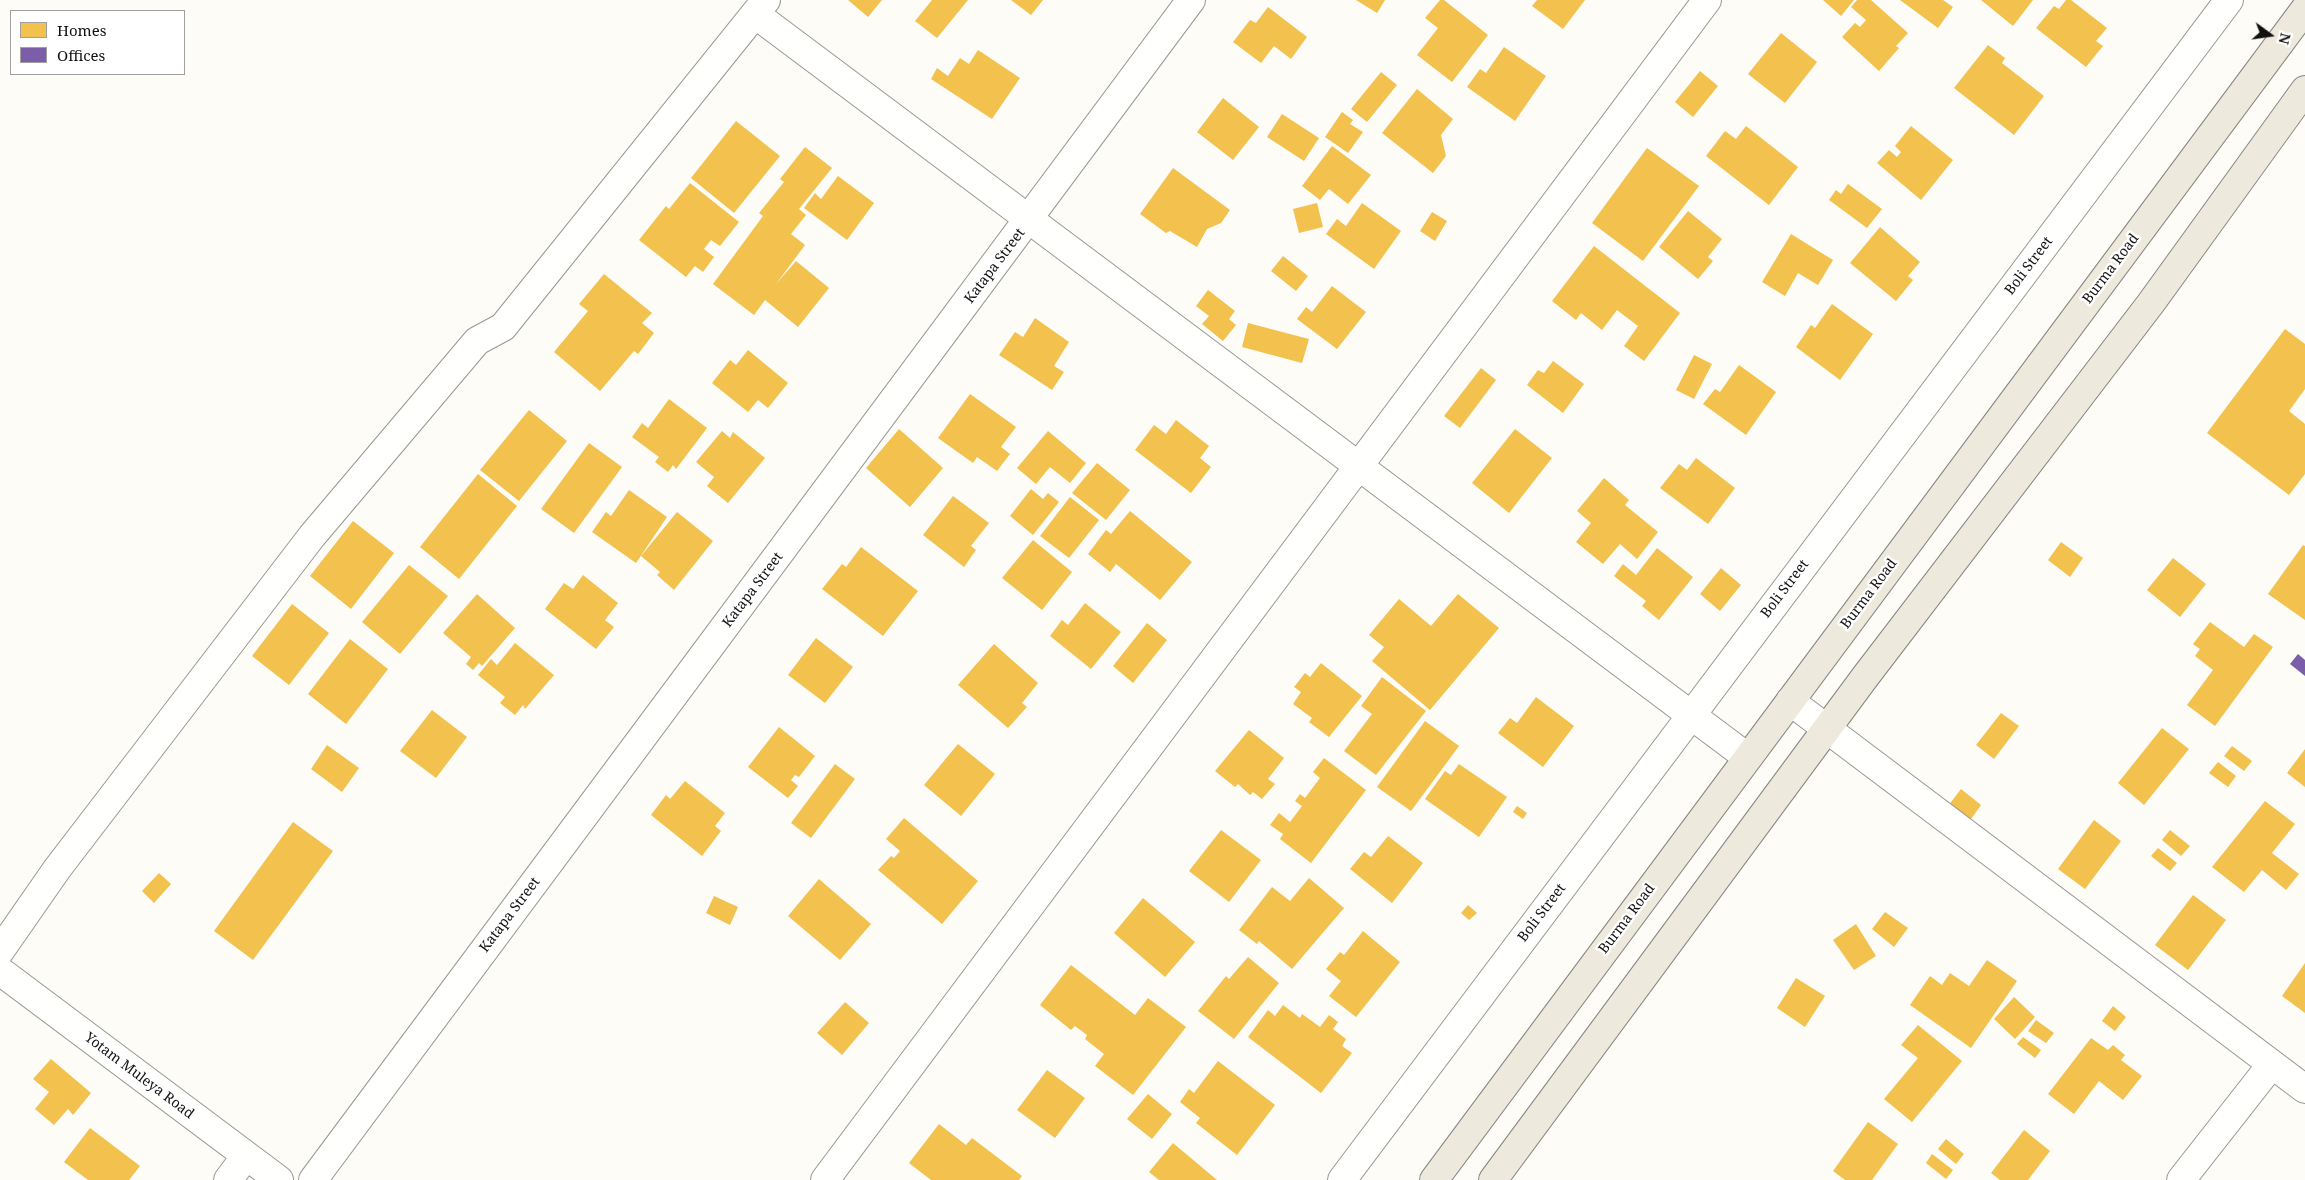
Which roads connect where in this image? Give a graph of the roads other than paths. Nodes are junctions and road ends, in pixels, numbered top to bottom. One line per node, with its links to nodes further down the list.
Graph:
1 (1191, 0): 7 (street, Katapa Street)
2 (1707, 0): 8 (street)
3 (2229, 0): 10 (street, Boli Street)
4 (760, 7): 7 (street); 13 (street)
5 (2305, 9): 9 (main road, Burma Road)
6 (2305, 90): 11 (main road)
7 (1030, 218): 8 (street); 20 (street, Katapa Street)
8 (1359, 466): 10 (street); 21 (street)
9 (1790, 701): 11 (street); 12 (main road, Burma Road)
10 (1691, 714): 12 (street); 22 (street, Boli Street)
11 (1827, 728): 15 (street); 24 (main road)
12 (1747, 757): 23 (main road, Burma Road)
13 (0, 951)
14 (0, 971): 17 (street, Yotam Muleya Road)
15 (2272, 1064): 16 (street); 25 (street)
16 (2305, 1089)
17 (246, 1156): 18 (street); 19 (street, Yotam Muleya Road)
18 (228, 1180)
19 (279, 1180)
20 (313, 1180)
21 (825, 1180)
22 (1342, 1180)
23 (1434, 1180)
24 (1493, 1180)
25 (2181, 1180)

